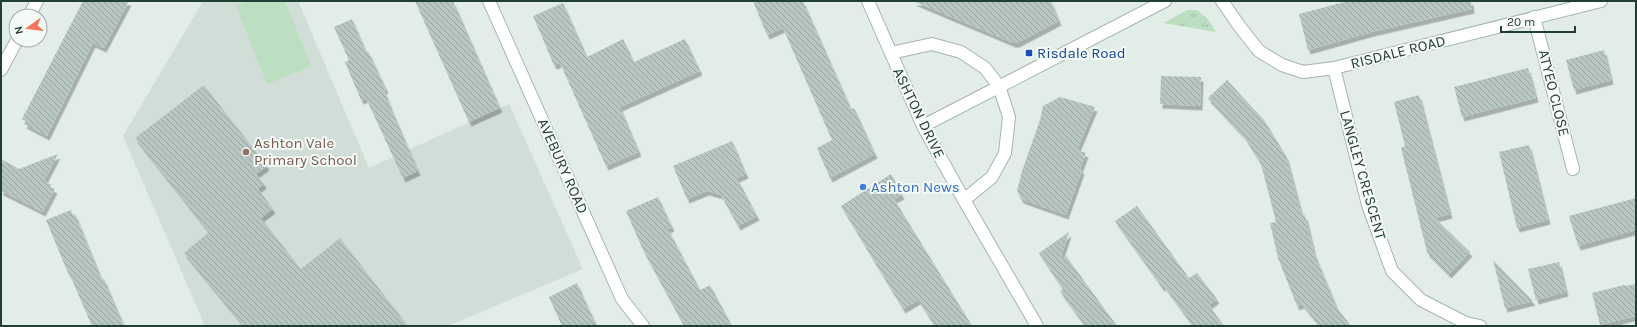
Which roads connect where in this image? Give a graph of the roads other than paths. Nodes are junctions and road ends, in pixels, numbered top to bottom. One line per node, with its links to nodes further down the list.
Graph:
1 (489, 1): 15 (street, AVEBURY ROAD)
2 (868, 1): 8 (street, ASHTON DRIVE)
3 (1165, 1): 11 (street)
4 (1222, 1): 9 (street, RISDALE ROAD)
5 (1600, 1): 6 (street, RISDALE ROAD)
6 (1534, 16): 9 (street, RISDALE ROAD); 13 (street, ATYEO CLOSE)
7 (12, 48): 10 (street)
8 (891, 53): 11 (street); 12 (street, ASHTON DRIVE)
9 (1334, 68): 17 (street, LANGLEY CRESCENT)
10 (1, 70)
11 (999, 86): 12 (street); 14 (street)
12 (923, 126): 14 (street, ASHTON DRIVE)
13 (1573, 169)
14 (964, 200): 16 (street, ASHTON DRIVE)
15 (643, 326)
16 (1037, 326)
17 (1480, 326)

